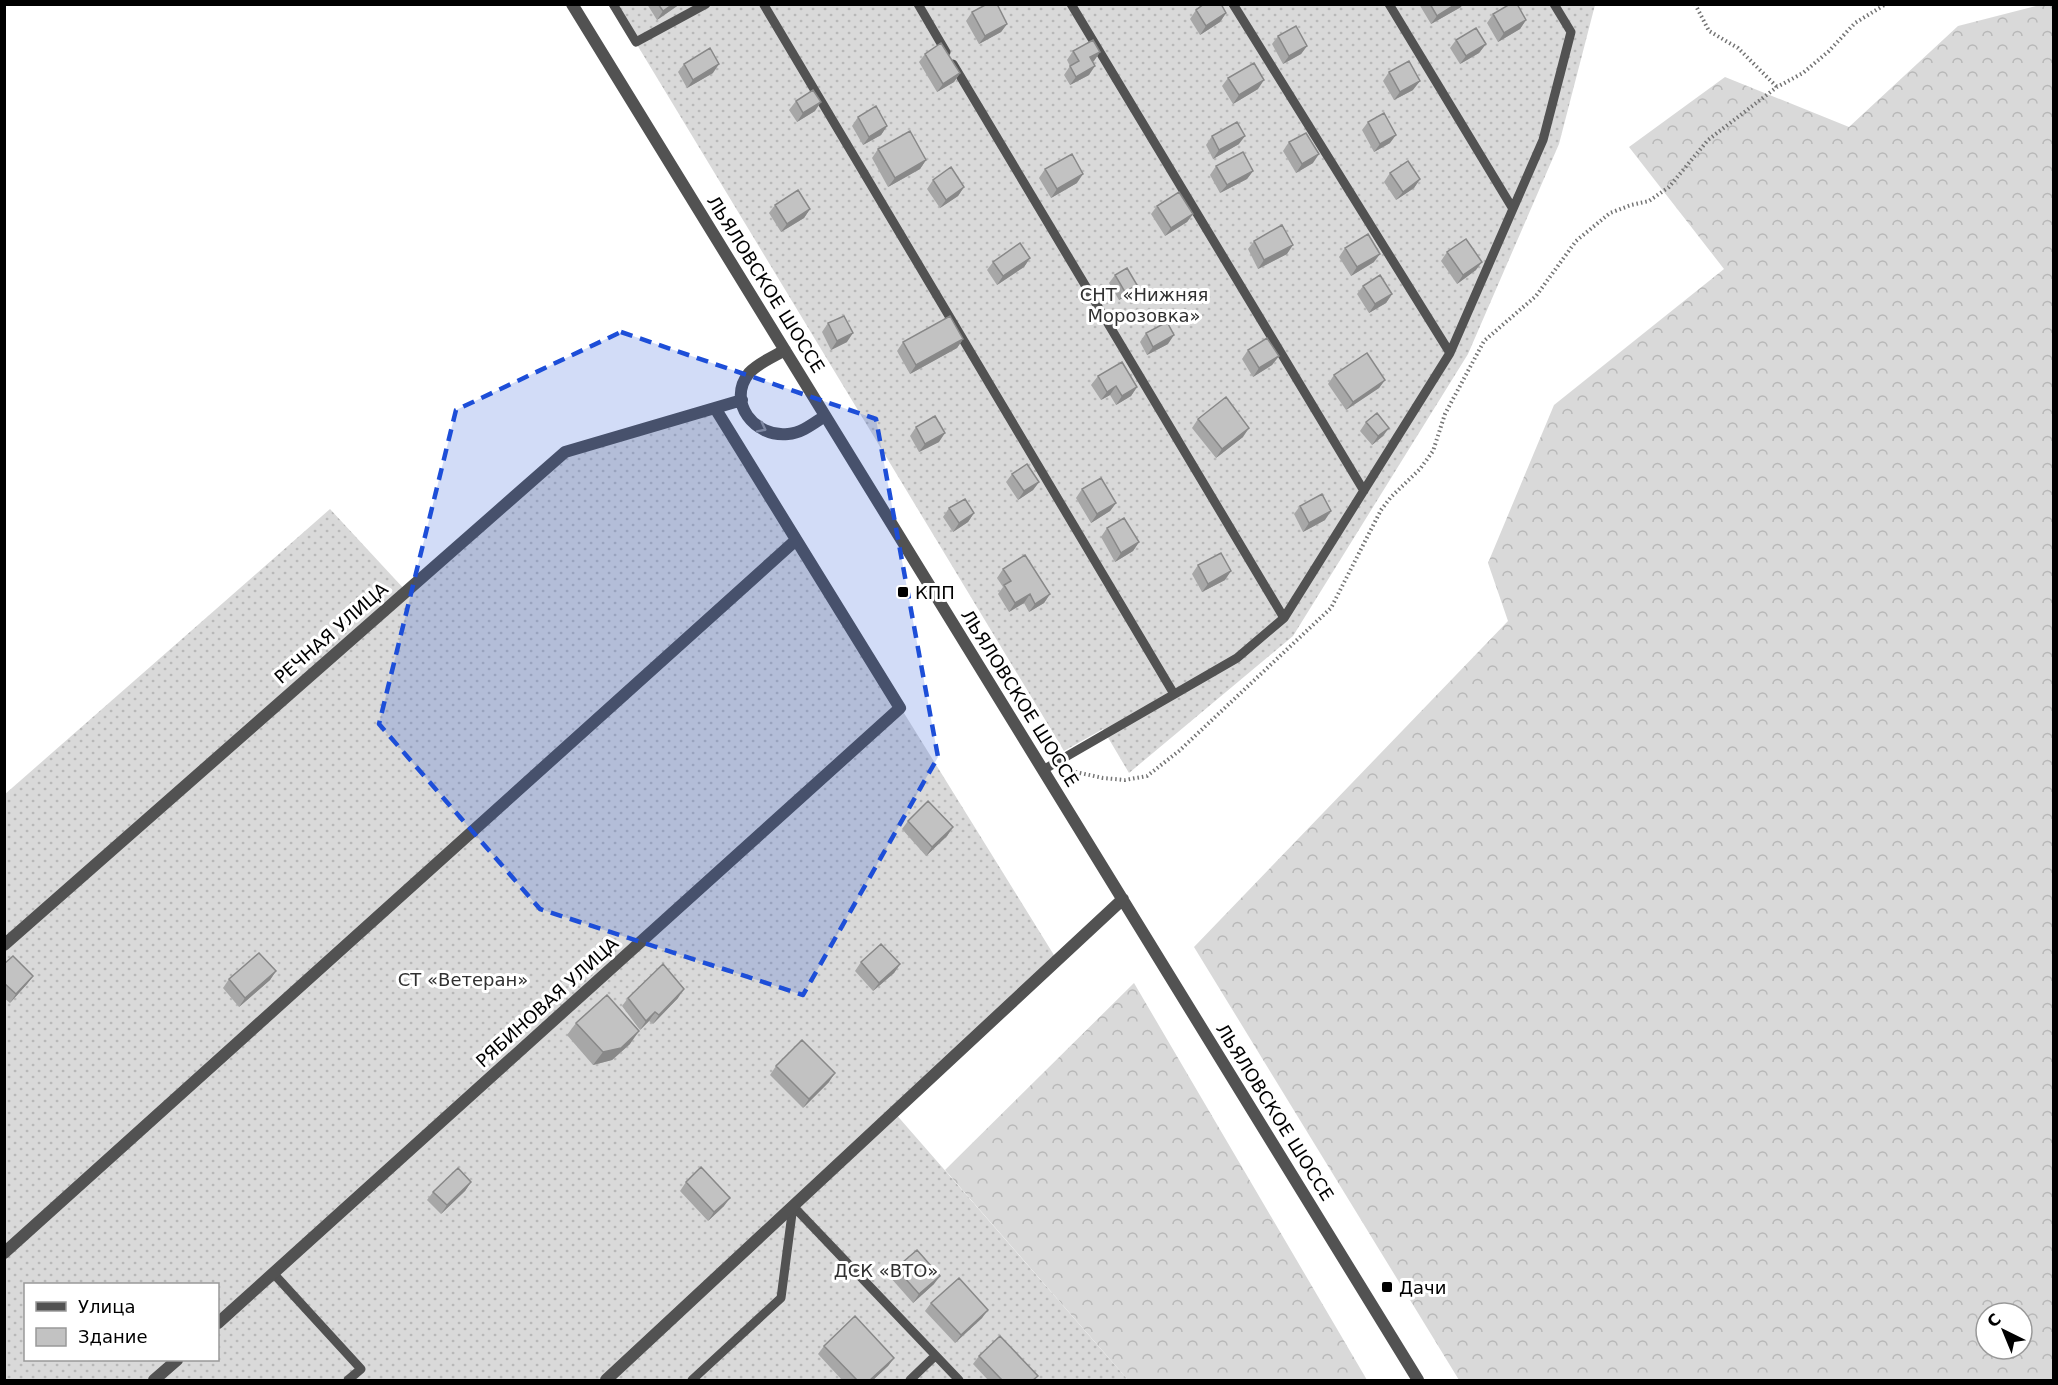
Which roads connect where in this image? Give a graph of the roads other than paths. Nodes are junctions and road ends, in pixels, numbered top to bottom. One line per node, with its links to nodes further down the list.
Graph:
1 (572, 4): 11 (street, ЛЬЯЛОВСКОЕ ШОССЕ)
2 (613, 4): 3 (lane)
3 (706, 4)
4 (765, 4): 19 (lane)
5 (918, 4): 18 (lane)
6 (1071, 4): 16 (lane)
7 (1233, 4): 12 (lane)
8 (1389, 4): 10 (lane)
9 (1554, 4): 10 (lane)
10 (1513, 209): 12 (lane)
11 (785, 350): 13 (street); 15 (street, ЛЬЯЛОВСКОЕ ШОССЕ)
12 (1450, 353): 16 (lane)
13 (742, 400): 14 (street, РЕЧНАЯ УЛИЦА); 15 (street, one-way to 15)
14 (715, 408): 17 (street); 22 (street, РЕЧНАЯ УЛИЦА)
15 (825, 416): 20 (street, ЛЬЯЛОВСКОЕ ШОССЕ)
16 (1364, 491): 18 (lane)
17 (796, 540): 24 (street); 25 (street, РЯБИНОВАЯ УЛИЦА)
18 (1284, 618): 19 (lane)
19 (1174, 694): 20 (lane)
20 (1043, 770): 21 (street, ЛЬЯЛОВСКОЕ ШОССЕ)
21 (1122, 899): 23 (street); 35 (street, ЛЬЯЛОВСКОЕ ШОССЕ)
22 (4, 945)
23 (793, 1206): 27 (lane); 31 (street); 32 (lane)
24 (4, 1253)
25 (273, 1274): 26 (street, РЯБИНОВАЯ УЛИЦА); 30 (lane)
26 (219, 1322)
27 (935, 1356): 33 (lane); 34 (lane)
28 (175, 1361): 29 (street)
29 (154, 1380)
30 (348, 1380)
31 (606, 1380)
32 (692, 1380)
33 (910, 1380)
34 (959, 1380)
35 (1418, 1380)

